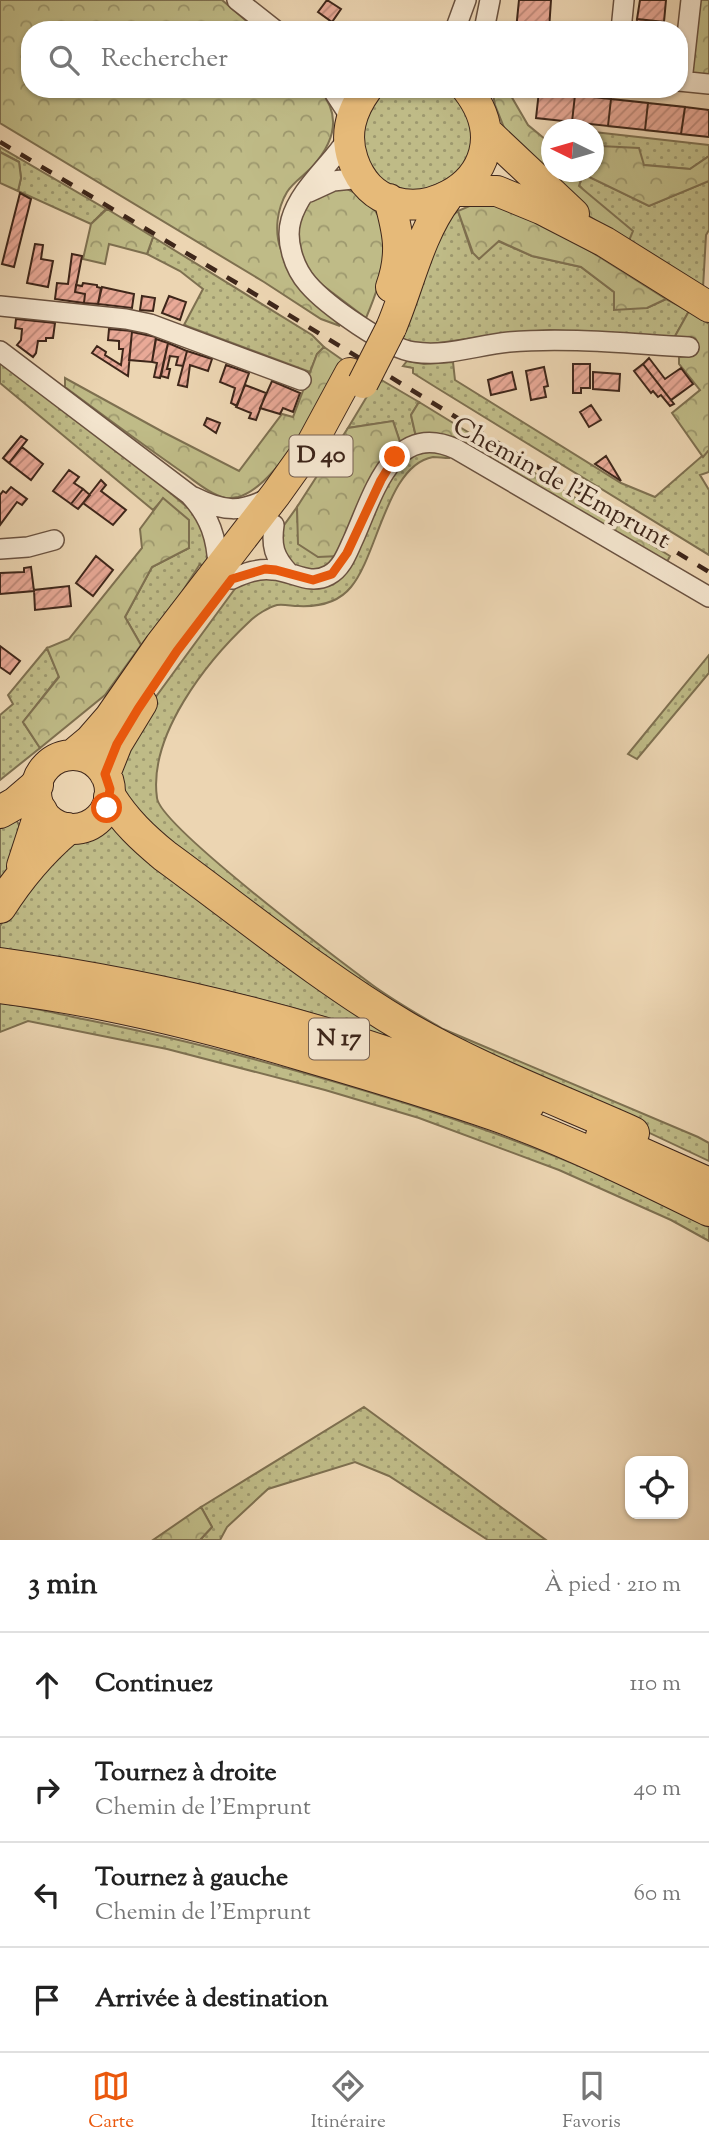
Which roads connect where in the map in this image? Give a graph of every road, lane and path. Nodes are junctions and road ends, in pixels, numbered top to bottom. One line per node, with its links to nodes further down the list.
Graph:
1 (237, 0): 6 (street)
2 (466, 0): 7 (street)
3 (490, 0): 8 (street)
4 (624, 0): 9 (street)
5 (691, 0): 10 (street)
6 (264, 21)
7 (458, 21)
8 (486, 21)
9 (622, 21)
10 (688, 22)
11 (688, 82): 12 (street)
12 (709, 84)
13 (336, 98): 16 (street)
14 (360, 98): 16 (main road)
15 (476, 98): 17 (main road)
16 (350, 128): 18 (main road); 19 (street)
17 (486, 131): 20 (main road); 22 (main road)
18 (362, 178): 19 (street); 21 (main road)
19 (304, 194): 26 (street)
20 (453, 194): 21 (main road); 22 (main road); 25 (main road, D 40)
21 (389, 199): 25 (main road, D 40)
22 (605, 242): 24 (main road)
23 (0, 306): 29 (street)
24 (709, 307)
25 (383, 325): 28 (main road, D 40)
26 (690, 347)
27 (0, 351): 31 (street)
28 (356, 378): 30 (main road, D 40); 32 (main road, D 40)
29 (301, 380)
30 (276, 494): 31 (street); 35 (main road, D 40)
31 (190, 495): 35 (street)
32 (274, 525): 35 (main road, D 40); 36 (street)
33 (54, 540): 34 (street)
34 (0, 549)
35 (225, 573): 36 (street, Chemin de l'Emprunt); 38 (main road, D 40); 39 (main road, D 40)
36 (289, 573): 37 (street, Chemin de l'Emprunt)
37 (709, 597)
38 (72, 755): 39 (main road); 40 (main road)
39 (108, 785): 42 (main road); 49 (highway)
40 (39, 798): 41 (highway); 42 (main road); 43 (highway)
41 (0, 812)
42 (67, 829): 43 (highway)
43 (19, 877): 44 (highway)
44 (0, 908)
45 (0, 964): 49 (highway, N 17)
46 (0, 987): 47 (highway, N 17)
47 (40, 992): 48 (highway); 51 (highway, N 17)
48 (0, 999)
49 (664, 1163): 50 (highway, N 17)
50 (709, 1184)
51 (709, 1210)

